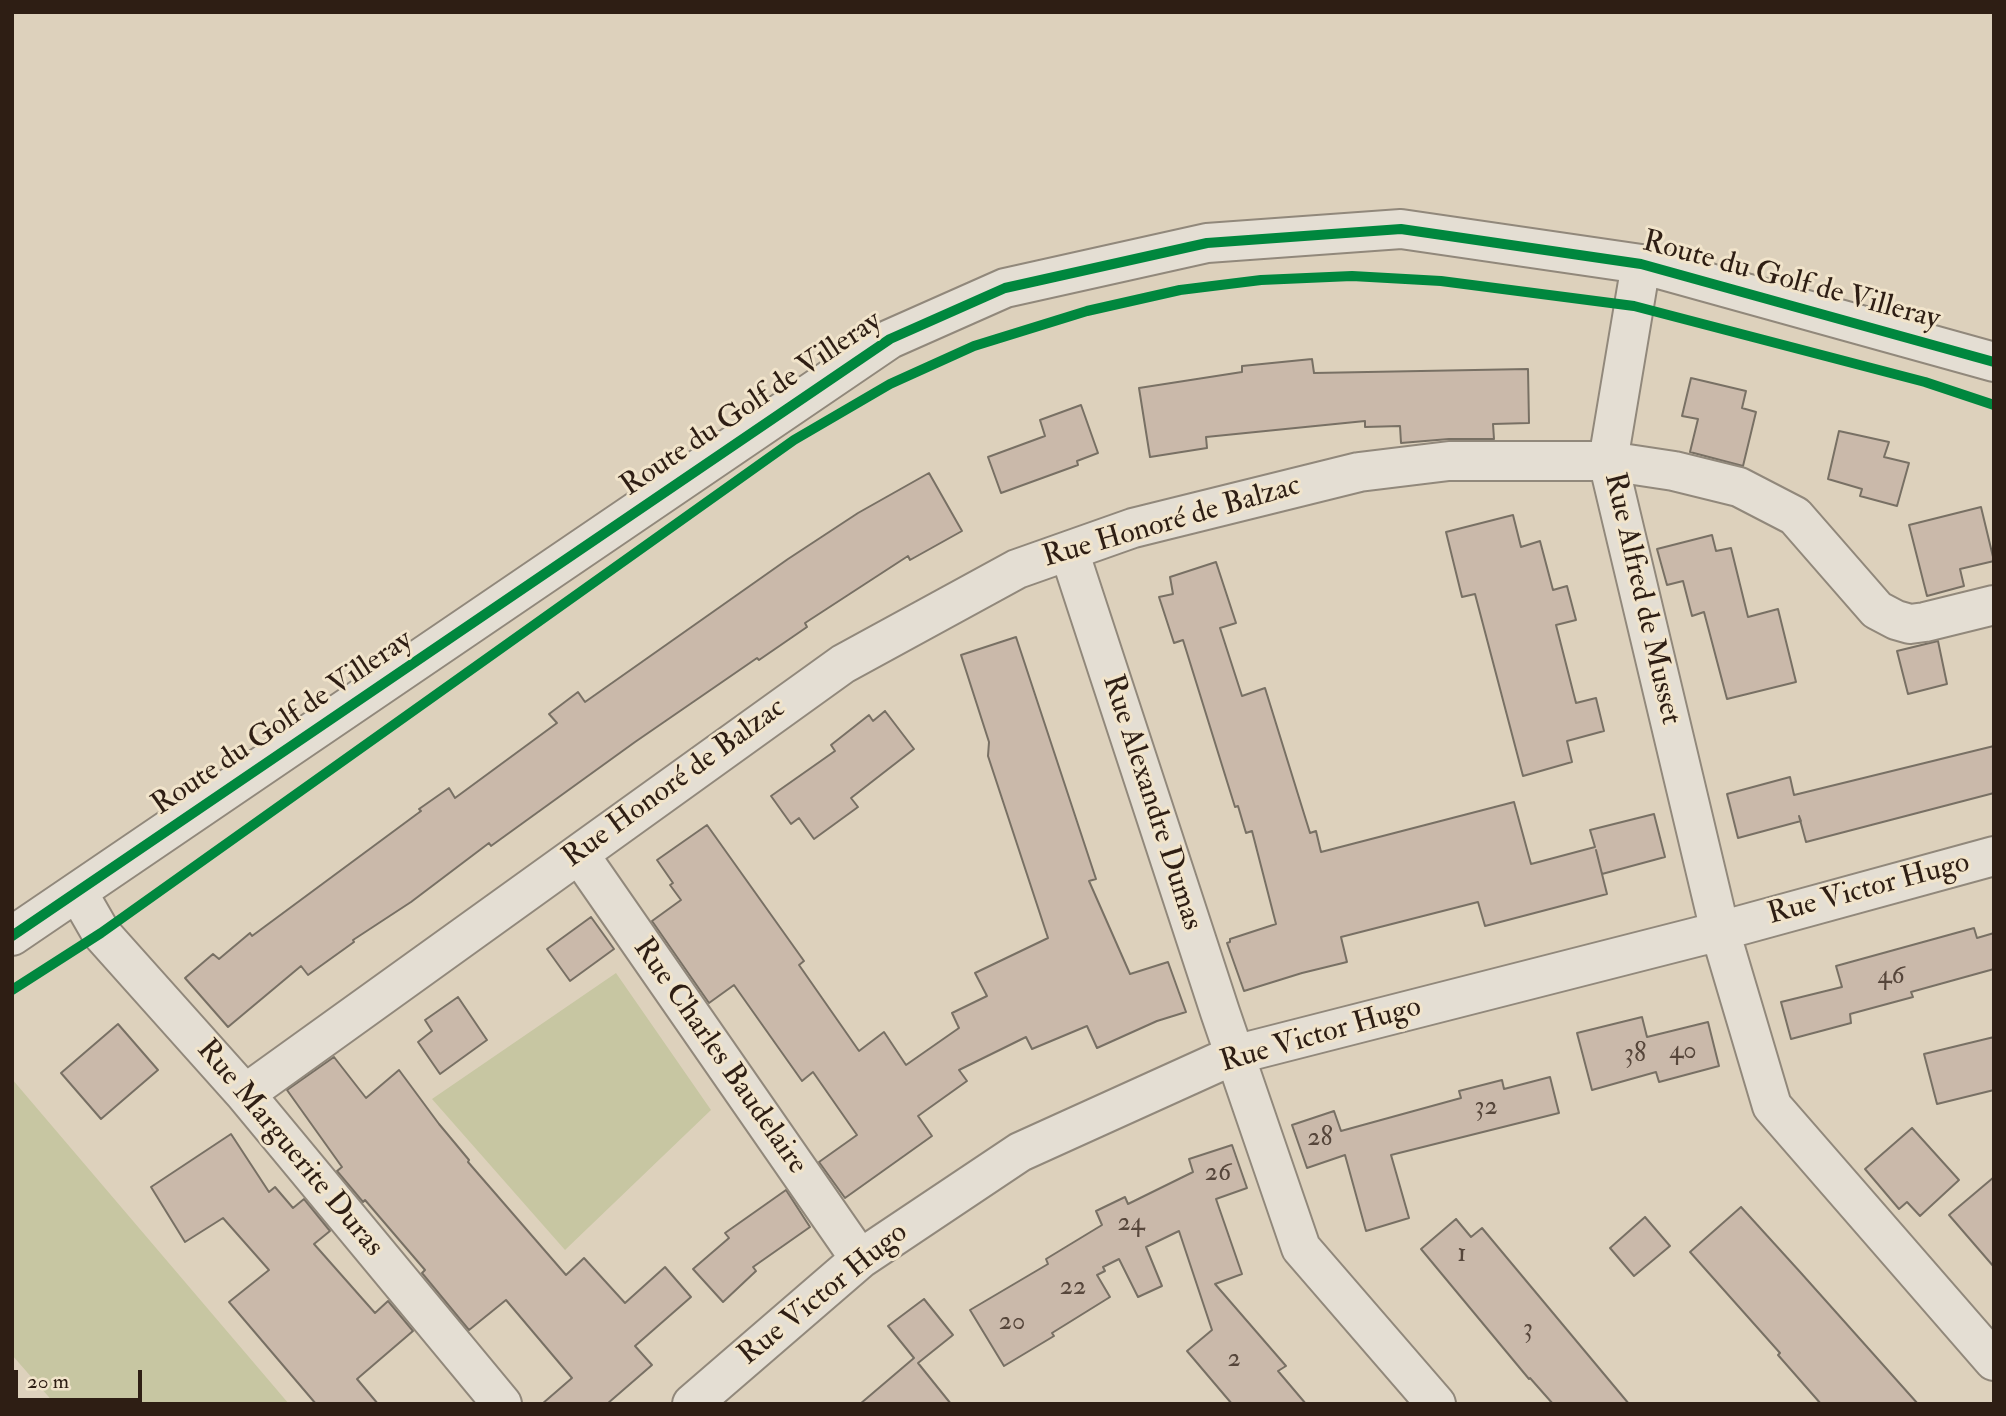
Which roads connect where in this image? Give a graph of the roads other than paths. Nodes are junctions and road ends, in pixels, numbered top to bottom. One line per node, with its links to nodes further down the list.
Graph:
1 (1641, 264): 2 (street, Route du Golf de Villeray); 3 (street, Rue Alfred de Musset); 8 (street, Route du Golf de Villeray)
2 (1994, 362)
3 (1608, 461): 4 (street, Rue Honoré de Balzac); 5 (street, Rue Honoré de Balzac); 9 (street, Rue Alfred de Musset)
4 (1069, 551): 6 (street, Rue Honoré de Balzac); 11 (street, Rue Alexandre Dumas)
5 (1994, 605)
6 (579, 854): 12 (street, Rue Honoré de Balzac); 13 (street, Rue Charles Baudelaire)
7 (1994, 856): 9 (street, Rue Victor Hugo)
8 (78, 893): 10 (street, Route du Golf de Villeray); 12 (street, Rue Marguerite Duras)
9 (1720, 931): 11 (street, Rue Victor Hugo); 14 (street, Rue Alfred de Musset)
10 (12, 936)
11 (1234, 1055): 13 (street, Rue Victor Hugo); 17 (street, Rue Alexandre Dumas)
12 (245, 1094): 15 (street, Rue Marguerite Duras)
13 (860, 1259): 16 (street, Rue Victor Hugo)
14 (1994, 1361)
15 (502, 1404)
16 (692, 1404)
17 (1436, 1404)

